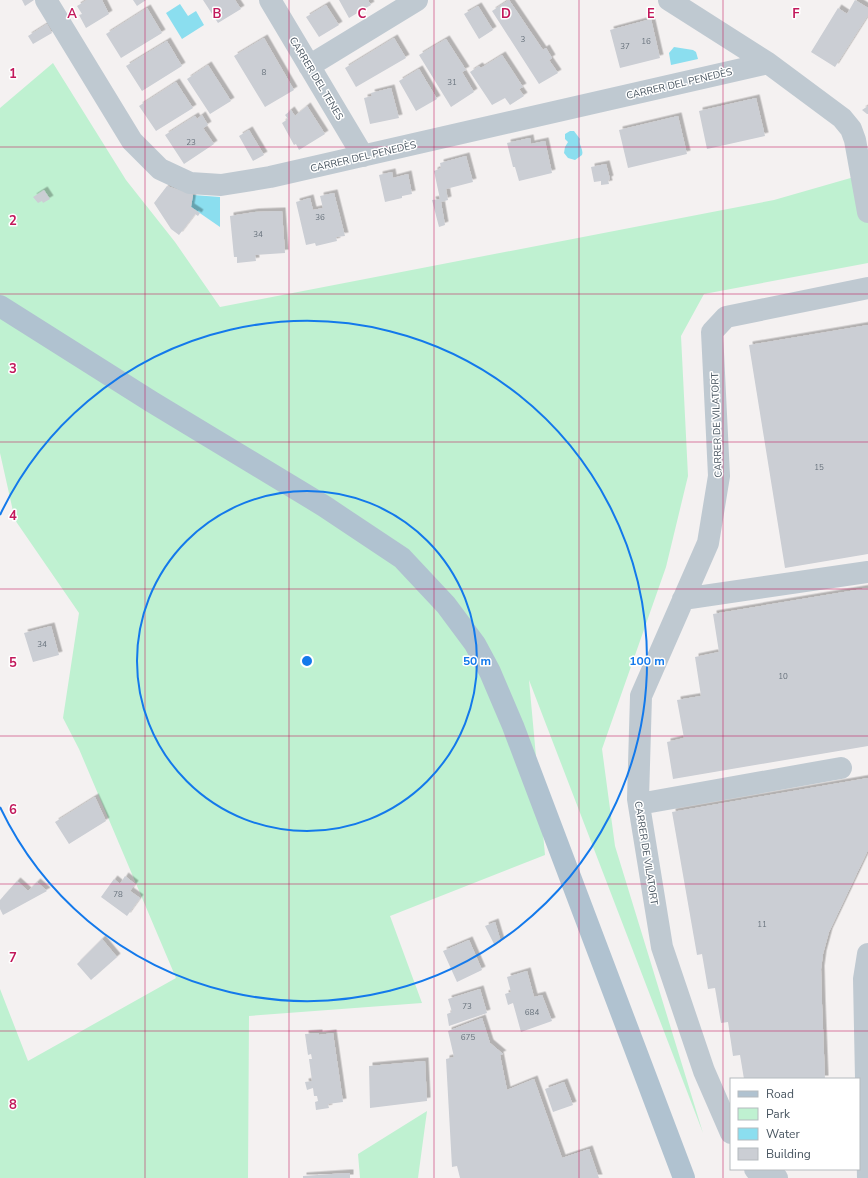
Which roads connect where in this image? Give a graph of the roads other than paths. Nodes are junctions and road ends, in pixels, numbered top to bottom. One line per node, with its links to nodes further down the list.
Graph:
1 (46, 0): 7 (street, CARRER DEL PENEDÈS)
2 (270, 0): 6 (street, CARRER DEL TENES)
3 (417, 0): 6 (street)
4 (669, 0): 5 (street)
5 (768, 63): 7 (street, CARRER DEL PENEDÈS); 8 (street)
6 (309, 66): 7 (street, CARRER DEL TENES)
7 (363, 156)
8 (868, 212)
9 (868, 288): 12 (street, CARRER DE VILATORT)
10 (0, 306): 18 (main road)
11 (868, 572): 12 (street)
12 (683, 599): 14 (street, CARRER DE VILATORT)
13 (841, 768): 14 (street)
14 (639, 804): 16 (street, CARRER DE VILATORT)
15 (868, 954): 20 (street)
16 (730, 1131)
17 (756, 1170): 19 (street)
18 (684, 1178)
19 (777, 1178)
20 (868, 1178)

